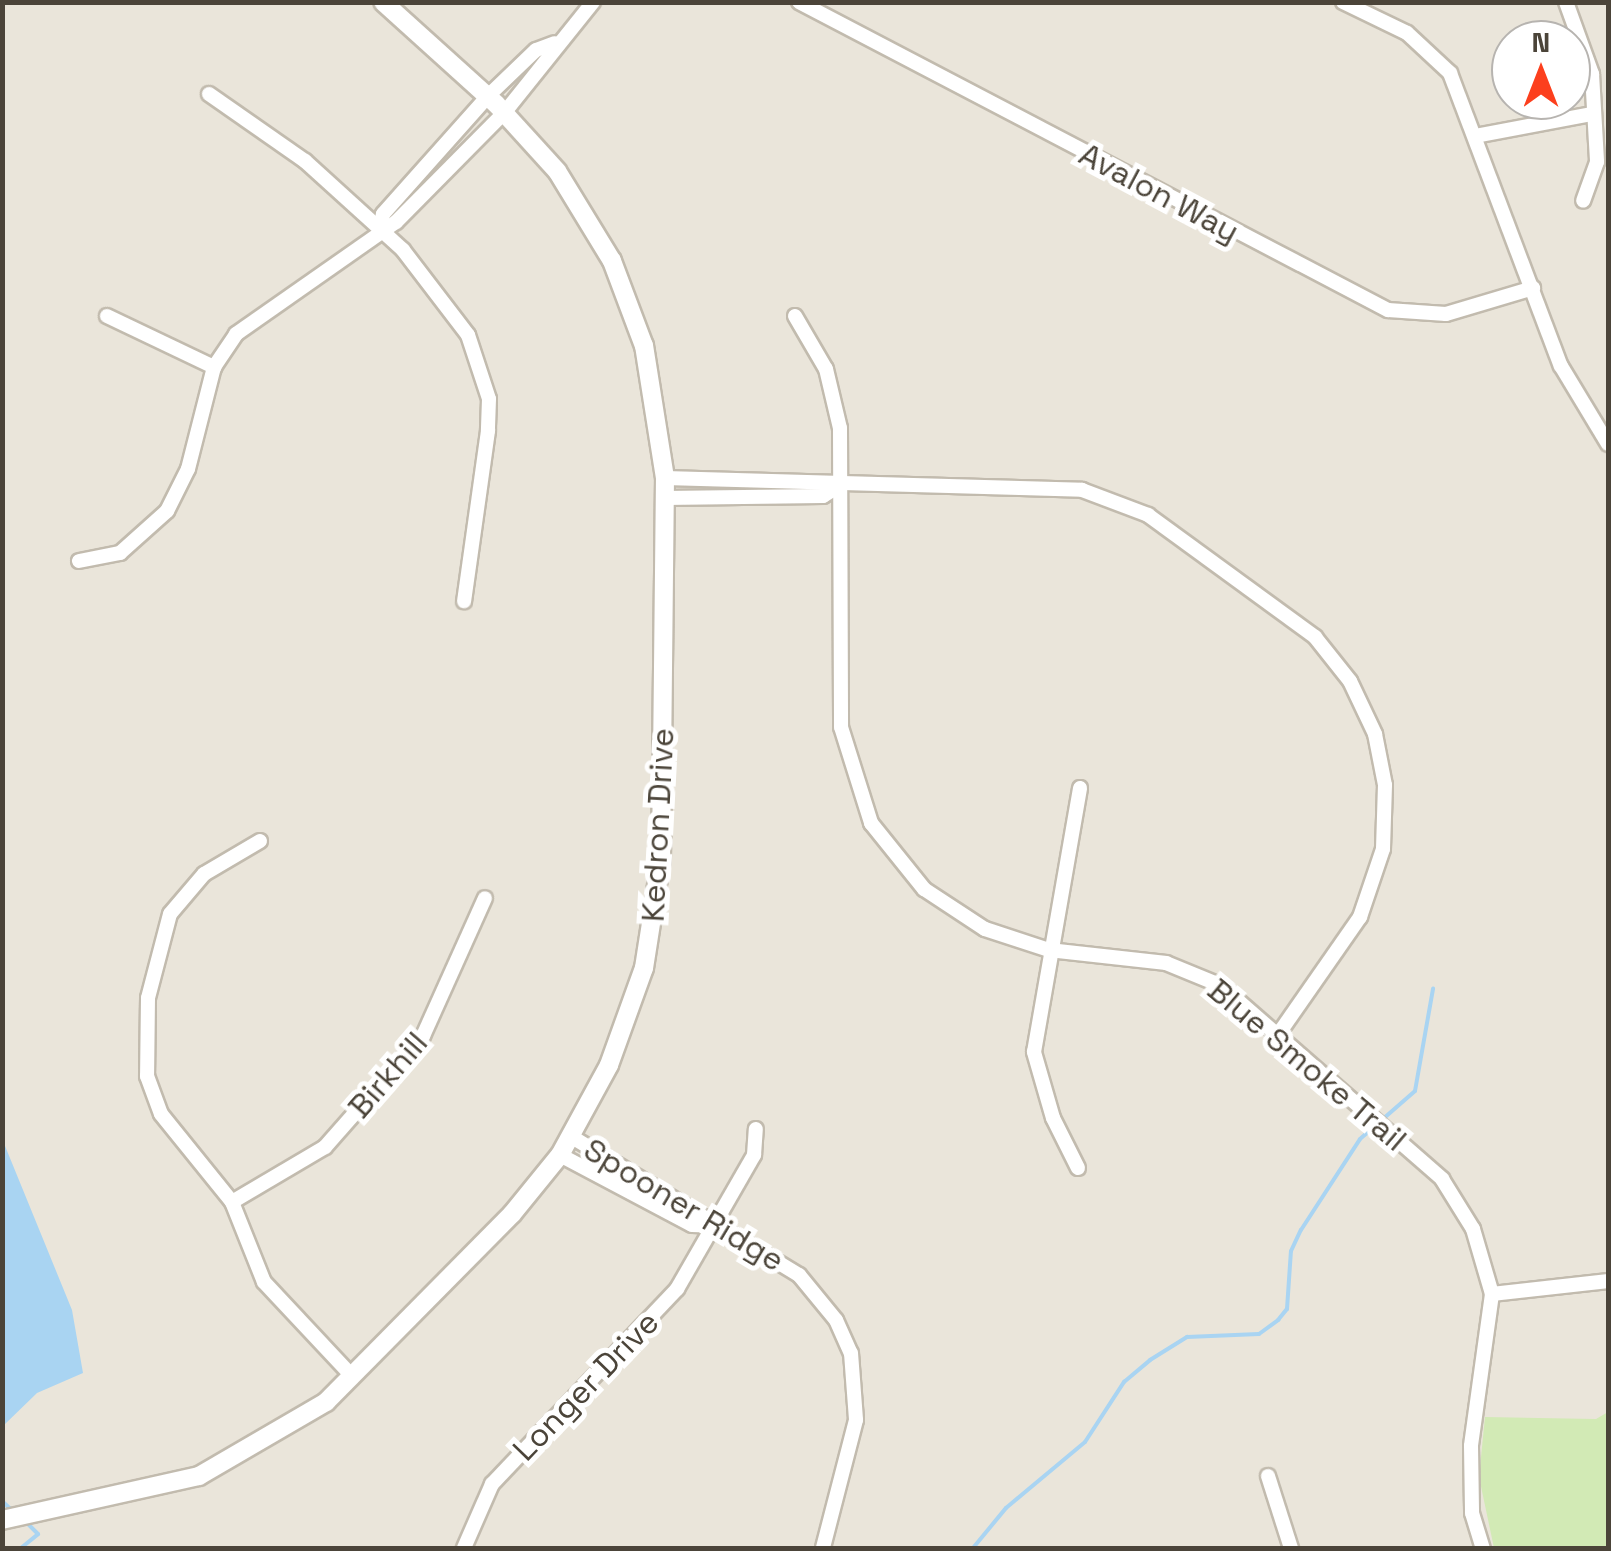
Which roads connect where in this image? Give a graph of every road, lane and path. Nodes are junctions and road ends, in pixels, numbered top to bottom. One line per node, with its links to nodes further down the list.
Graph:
1 (383, 2): 8 (street, Kedron Drive)
2 (593, 2): 6 (street)
3 (799, 2): 14 (street, Avalon Way)
4 (1344, 2): 11 (street)
5 (1566, 2): 10 (street)
6 (555, 43): 8 (street); 9 (street)
7 (209, 94): 13 (street)
8 (488, 96): 9 (street, Kedron Drive); 13 (street)
9 (505, 112): 13 (street); 19 (street, Kedron Drive)
10 (1592, 114): 11 (street); 12 (street)
11 (1480, 135): 14 (street)
12 (1584, 201)
13 (380, 229): 17 (street); 23 (street)
14 (1532, 288): 18 (street)
15 (106, 316): 17 (street)
16 (795, 316): 20 (street, Blue Smoke Trail)
17 (214, 367): 22 (street)
18 (1608, 444)
19 (664, 478): 20 (street); 21 (street, Kedron Drive)
20 (839, 486): 21 (street); 27 (street, Blue Smoke Trail); 28 (street)
21 (664, 498): 30 (street, Kedron Drive)
22 (79, 561)
23 (464, 601)
24 (1080, 788): 27 (street)
25 (260, 840): 33 (street)
26 (485, 898): 33 (street, Birkhill)
27 (1050, 950): 28 (street, Blue Smoke Trail); 32 (street)
28 (1279, 1033): 36 (street, Blue Smoke Trail)
29 (756, 1129): 34 (street, Longer Drive)
30 (572, 1138): 31 (street, Kedron Drive); 34 (street, Spooner Ridge)
31 (560, 1155): 34 (street, Spooner Ridge); 37 (street, Kedron Drive)
32 (1078, 1168)
33 (232, 1202): 37 (street)
34 (715, 1226): 40 (street, Longer Drive); 41 (street, Spooner Ridge)
35 (1608, 1281): 36 (street)
36 (1492, 1294): 43 (street, Blue Smoke Trail)
37 (352, 1376): 39 (street, Kedron Drive)
38 (1268, 1476): 42 (street)
39 (2, 1520)
40 (464, 1548)
41 (823, 1548)
42 (1291, 1548)
43 (1484, 1548)

